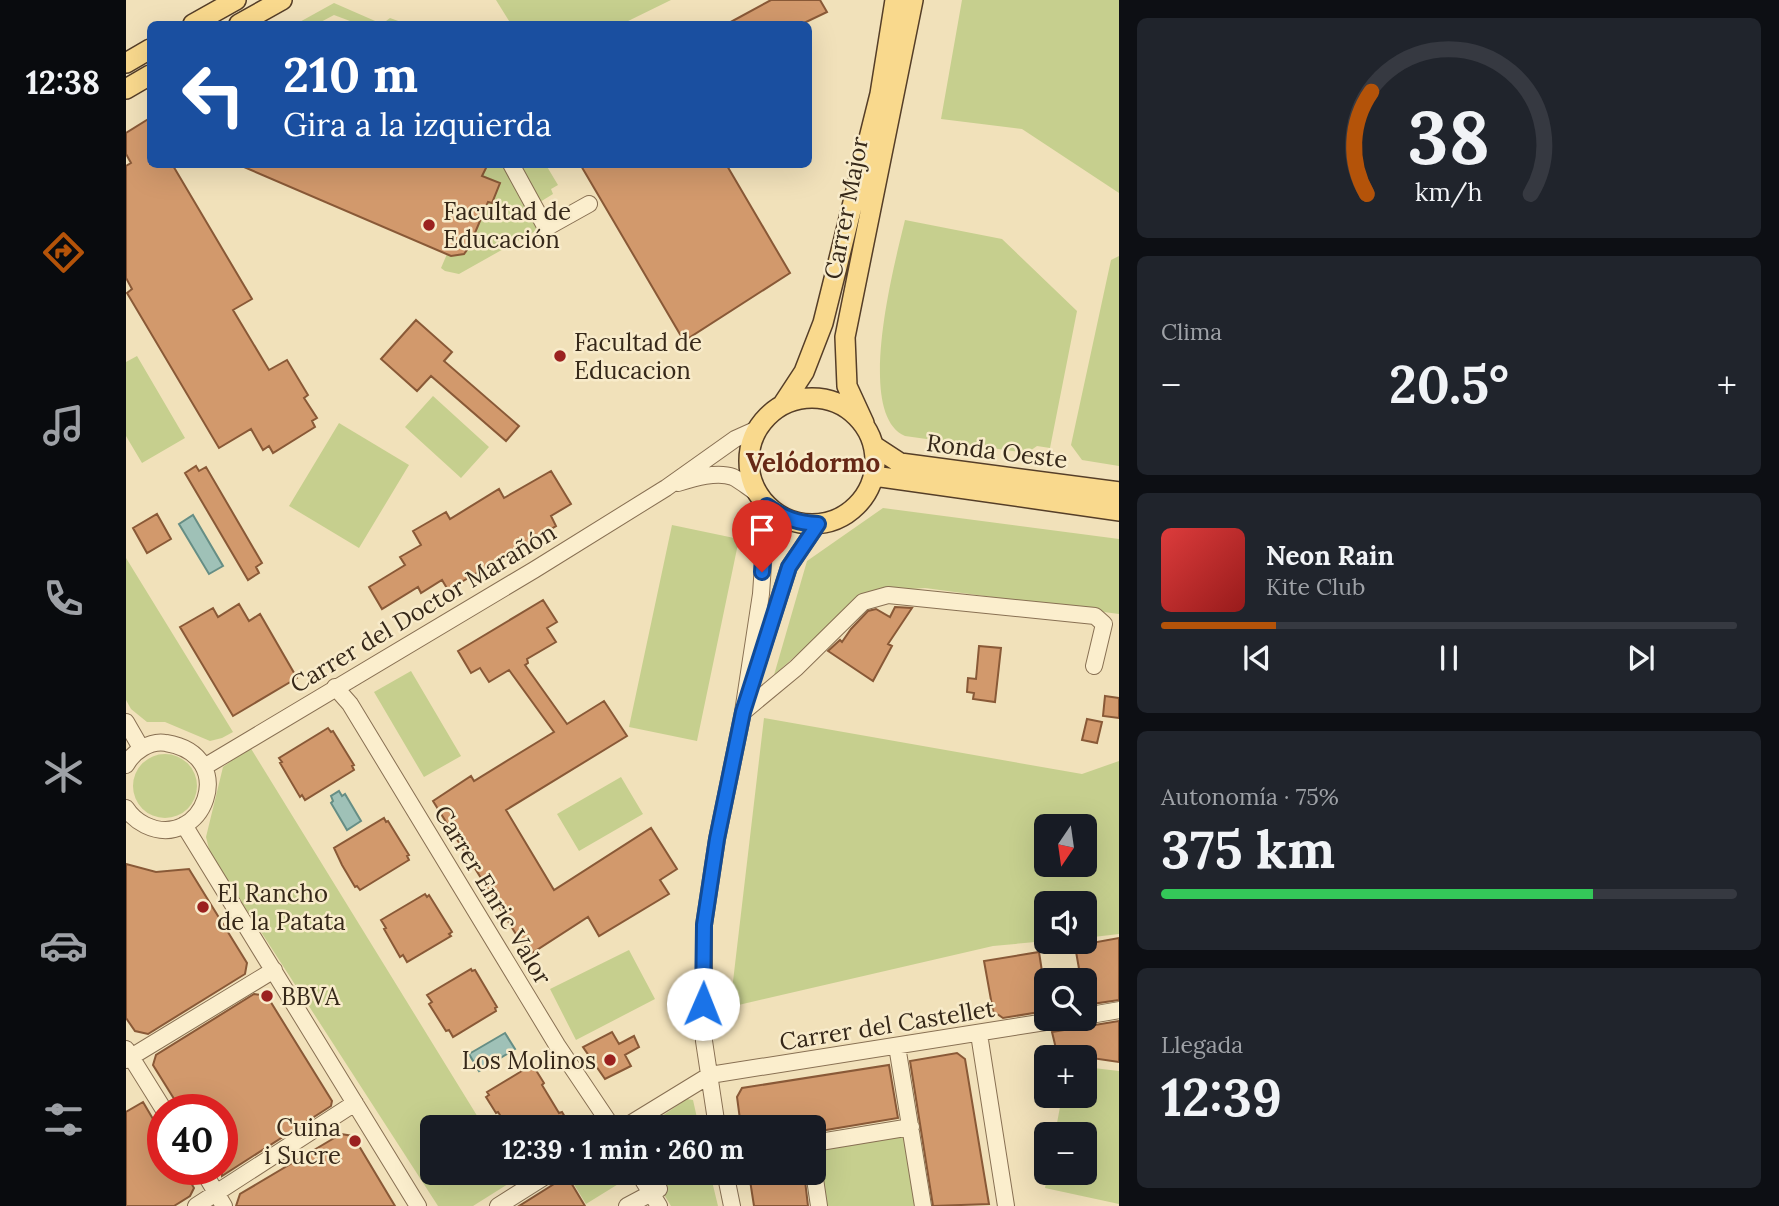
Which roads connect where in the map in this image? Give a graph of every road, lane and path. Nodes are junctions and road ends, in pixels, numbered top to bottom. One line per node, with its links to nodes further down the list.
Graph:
1 (236, 0): 5 (main road)
2 (282, 0): 6 (main road)
3 (895, 0): 13 (main road, Carrer Major)
4 (913, 0): 14 (main road, Carrer Major)
5 (198, 21)
6 (244, 21)
7 (147, 51): 8 (main road)
8 (126, 63)
9 (147, 77): 10 (main road)
10 (126, 89)
11 (513, 168): 12 (street)
12 (589, 204)
13 (783, 404): 14 (main road); 15 (main road)
14 (864, 423): 16 (main road)
15 (755, 430): 18 (street); 20 (main road)
16 (874, 446): 17 (main road); 19 (main road, Ronda Oeste)
17 (874, 476): 21 (main road, Ronda Oeste); 22 (main road)
18 (666, 488): 20 (street); 24 (street, Carrer del Doctor Marañón)
19 (1119, 492)
20 (762, 499): 22 (main road); 25 (street)
21 (1119, 511)
22 (818, 524): 25 (street)
23 (1094, 666): 25 (street)
24 (335, 687): 29 (street, Carrer del Doctor Marañón); 42 (street, Carrer Enric Valor)
25 (743, 712): 39 (street)
26 (126, 722): 27 (street)
27 (141, 748): 28 (street); 29 (street)
28 (126, 765)
29 (204, 766): 31 (street)
30 (127, 812): 31 (street)
31 (184, 825): 32 (street)
32 (274, 970): 38 (street); 41 (street)
33 (1119, 1010): 34 (street)
34 (1097, 1014)
35 (1034, 1024): 36 (street, Carrer del Castellet)
36 (979, 1034): 37 (street, Carrer del Castellet); 59 (street)
37 (897, 1046): 39 (street, Carrer del Castellet); 45 (street)
38 (128, 1055): 40 (street)
39 (710, 1075): 43 (street); 44 (street)
40 (154, 1094)
41 (355, 1103): 51 (street); 53 (street)
42 (604, 1115)
43 (645, 1115)
44 (715, 1115)
45 (911, 1127): 46 (street); 58 (street)
46 (826, 1141)
47 (531, 1185): 54 (street)
48 (728, 1185): 56 (street)
49 (816, 1185): 57 (street)
50 (656, 1196): 55 (street)
51 (220, 1200): 52 (street)
52 (196, 1206)
53 (418, 1206)
54 (498, 1206)
55 (627, 1206)
56 (732, 1206)
57 (819, 1206)
58 (923, 1206)
59 (1006, 1206)

